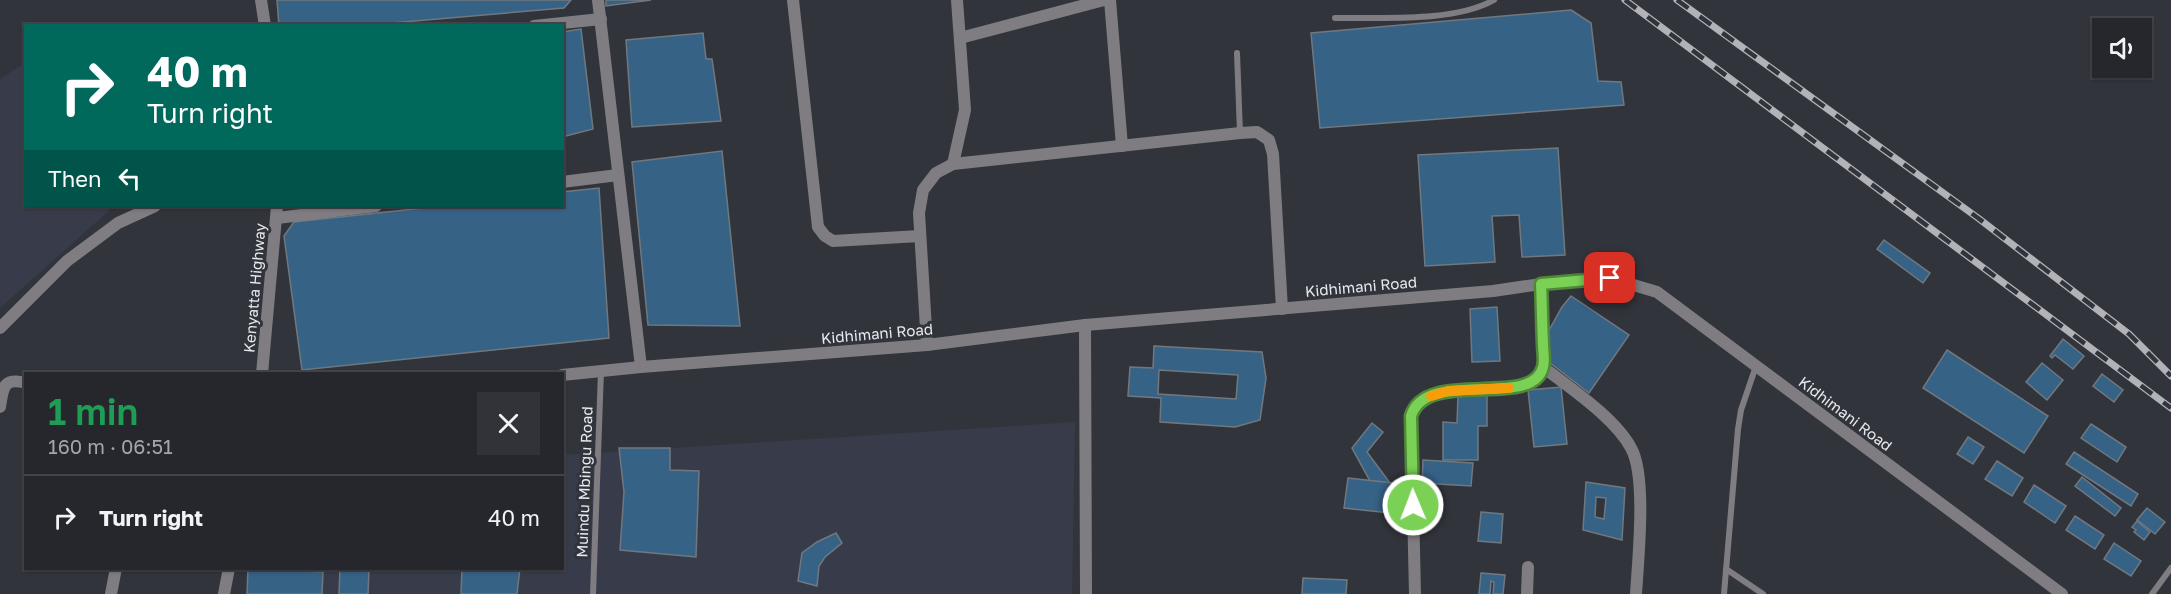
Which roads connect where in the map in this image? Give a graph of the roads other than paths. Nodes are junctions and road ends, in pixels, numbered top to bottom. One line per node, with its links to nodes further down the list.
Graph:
1 (261, 0): 10 (street)
2 (598, 0): 9 (street)
3 (793, 0): 22 (street)
4 (957, 0): 12 (street)
5 (1104, 0): 12 (street)
6 (1110, 0): 15 (street)
7 (1494, 0): 8 (lane)
8 (1335, 18)
9 (601, 19): 11 (street); 17 (street)
10 (265, 24)
11 (553, 24)
12 (960, 38): 16 (street)
13 (1237, 54): 14 (lane)
14 (1240, 134): 15 (street); 24 (street)
15 (1122, 146): 16 (street)
16 (953, 164): 22 (street)
17 (618, 174): 18 (street); 29 (street)
18 (564, 182)
19 (153, 207): 26 (street)
20 (360, 207): 21 (street)
21 (277, 212): 32 (street, Kenyatta Highway)
22 (920, 236): 27 (street)
23 (1541, 284): 24 (street, Kidhimani Road); 28 (street, Kidhimani Road); 30 (street)
24 (1282, 309): 25 (street, Kidhimani Road)
25 (1085, 325): 27 (street, Kidhimani Road); 44 (street)
26 (0, 328)
27 (927, 345): 29 (street, Kidhimani Road)
28 (1756, 366): 38 (lane); 50 (street, Kidhimani Road)
29 (641, 367): 31 (street, Kidhimani Road)
30 (1543, 367): 45 (street); 47 (street)
31 (601, 371): 33 (street, Kidhimani Road); 43 (lane, Muindu Mbingu Road)
32 (262, 372)
33 (564, 375)
34 (24, 382): 35 (street)
35 (0, 407)
36 (1528, 567): 46 (street)
37 (2171, 568): 51 (lane)
38 (1726, 569): 48 (lane); 49 (lane)
39 (116, 570): 41 (street)
40 (229, 570): 42 (street)
41 (111, 594)
42 (224, 594)
43 (592, 594)
44 (1086, 594)
45 (1414, 594)
46 (1527, 594)
47 (1636, 594)
48 (1724, 594)
49 (1763, 594)
50 (2062, 594)
51 (2152, 594)

